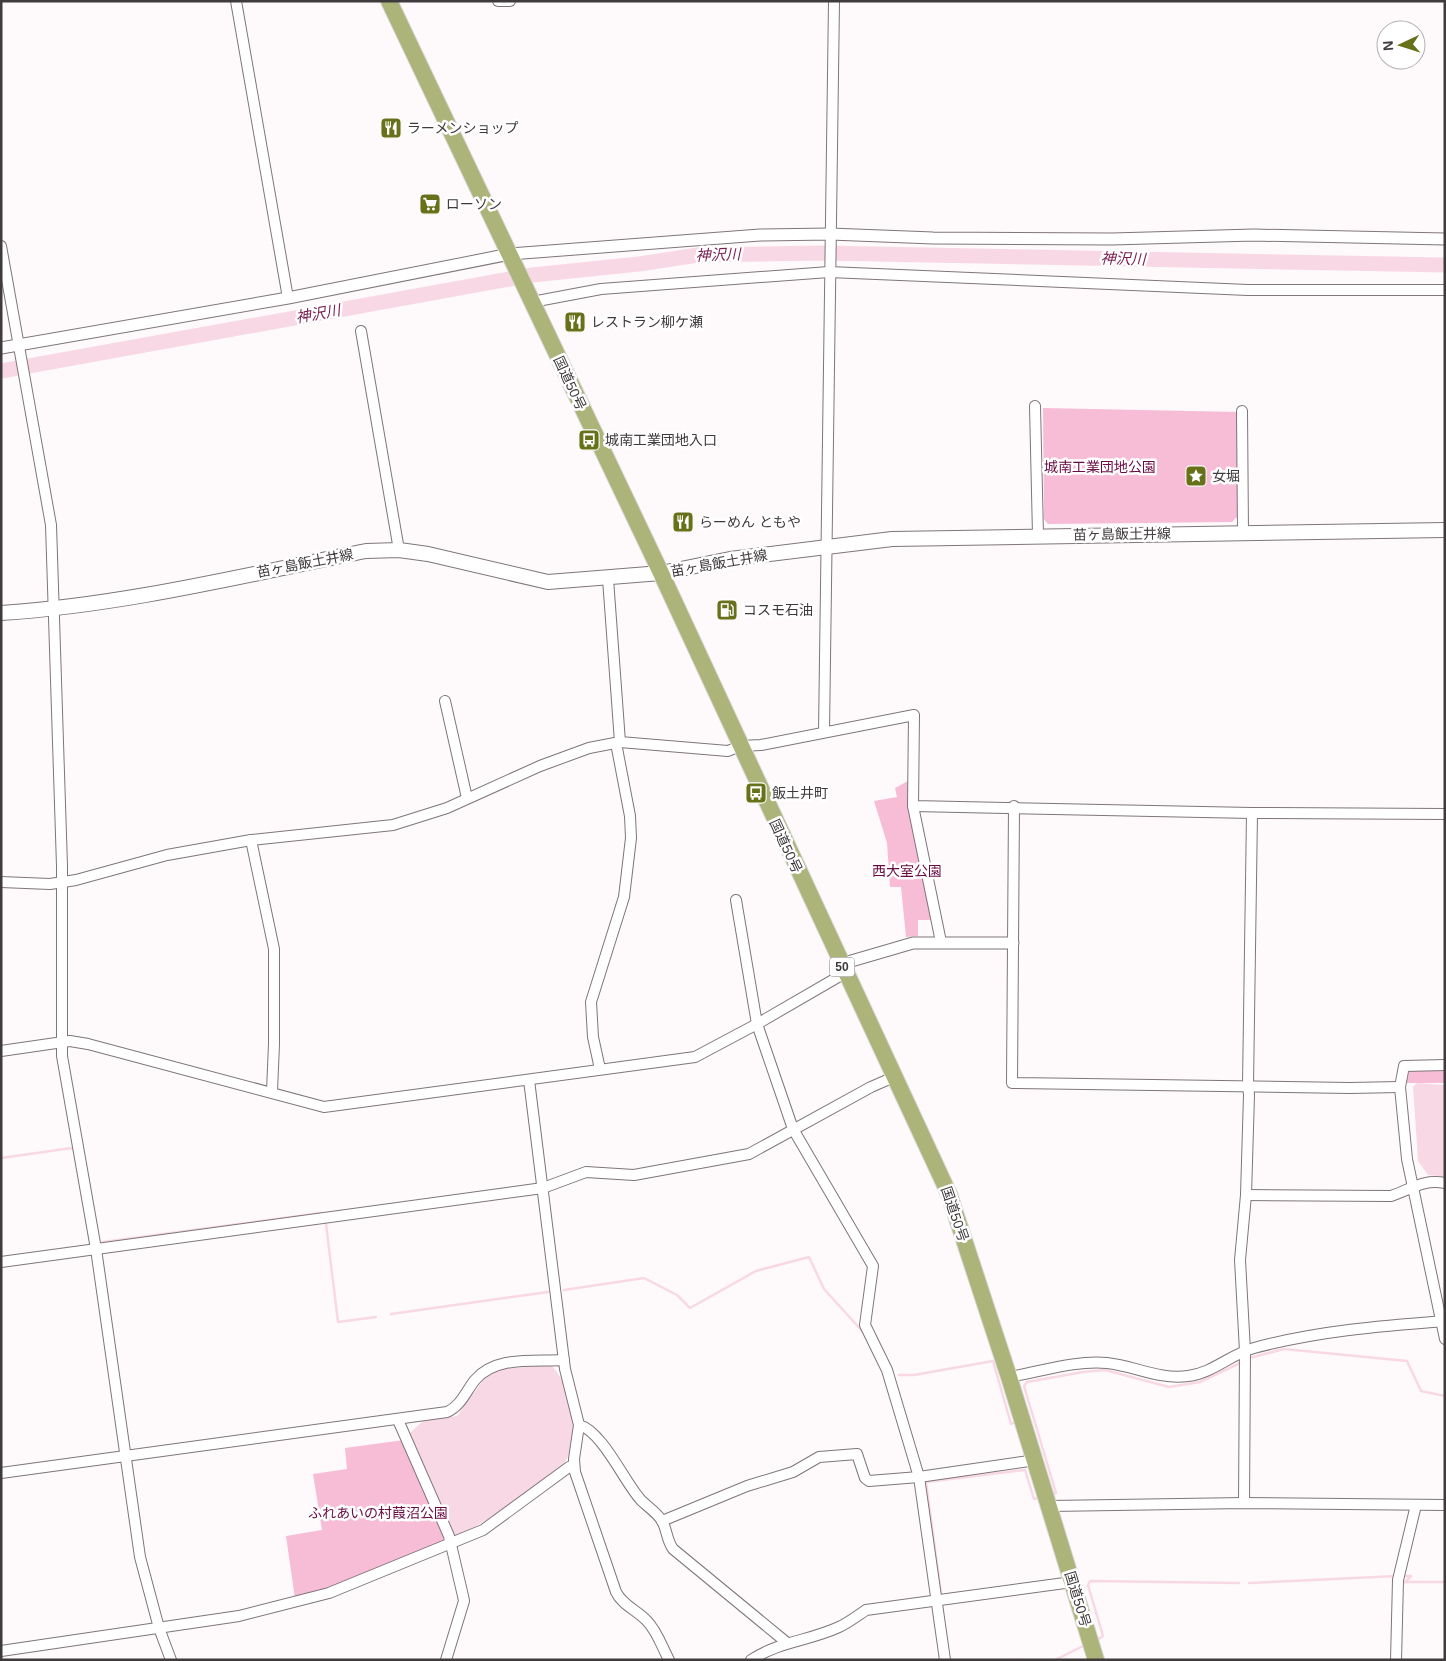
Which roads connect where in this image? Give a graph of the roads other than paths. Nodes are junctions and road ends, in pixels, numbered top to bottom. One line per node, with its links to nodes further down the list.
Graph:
1 (236, 1): 12 (street)
2 (389, 1): 9 (highway, 国道50号 / 50)
3 (498, 1): 4 (street)
4 (510, 1)
5 (834, 1): 6 (street)
6 (830, 236): 7 (street); 9 (street); 10 (street)
7 (1445, 239)
8 (1, 246): 16 (street)
9 (512, 259): 12 (street); 13 (highway, 国道50号 / 50)
10 (829, 270): 11 (street); 13 (street); 22 (street)
11 (1445, 290)
12 (288, 298): 16 (street)
13 (530, 299): 24 (highway, 国道50号 / 50)
14 (361, 331): 23 (street)
15 (1, 348): 16 (street)
16 (20, 349): 26 (street)
17 (1035, 406): 21 (street)
18 (1242, 411): 20 (street)
19 (1445, 530): 20 (main road, 苗ヶ島飯土井線)
20 (1243, 532): 21 (main road, 苗ヶ島飯土井線)
21 (1038, 535): 22 (main road, 苗ヶ島飯土井線)
22 (827, 546): 24 (main road, 苗ヶ島飯土井線); 29 (street)
23 (399, 550): 25 (main road, 苗ヶ島飯土井線); 26 (main road, 苗ヶ島飯土井線)
24 (661, 573): 25 (main road, 苗ヶ島飯土井線); 31 (highway, 国道50号 / 50)
25 (608, 579): 30 (street)
26 (54, 608): 27 (main road, 苗ヶ島飯土井線); 39 (street)
27 (1, 613)
28 (445, 701): 32 (street)
29 (824, 732): 31 (street); 33 (street)
30 (618, 742): 31 (street); 32 (street); 48 (street)
31 (740, 746): 43 (highway, 国道50号 / 50)
32 (467, 798): 37 (street)
33 (913, 806): 34 (street); 41 (street)
34 (1014, 806): 35 (street); 42 (street)
35 (1252, 813): 36 (street); 51 (street)
36 (1445, 814)
37 (251, 840): 39 (street); 53 (street)
38 (1, 882): 39 (street)
39 (62, 882): 45 (street)
40 (736, 900): 44 (street)
41 (941, 942): 42 (street); 43 (street)
42 (1013, 943): 51 (street)
43 (843, 969): 44 (street); 49 (highway, 国道50号 / 50)
44 (757, 1024): 48 (street); 54 (street)
45 (61, 1043): 46 (street); 53 (street); 59 (street)
46 (1, 1051)
47 (1445, 1065): 52 (street)
48 (600, 1069): 50 (street)
49 (894, 1077): 54 (street); 65 (highway, 国道50号 / 50)
50 (529, 1080): 53 (street); 56 (street)
51 (1248, 1085): 52 (street); 58 (street)
52 (1400, 1087): 57 (street)
53 (272, 1092)
54 (794, 1129): 56 (street); 72 (street)
55 (1445, 1183): 57 (street)
56 (543, 1188): 59 (street); 64 (street)
57 (1412, 1188): 58 (street); 61 (street)
58 (1246, 1195): 63 (street)
59 (96, 1249): 60 (street); 68 (street)
60 (1, 1262)
61 (1442, 1321): 62 (street); 63 (street)
62 (1445, 1339)
63 (1244, 1351): 65 (street); 73 (street)
64 (564, 1360): 66 (street); 67 (street)
65 (1010, 1377): 69 (highway, 国道50号 / 50)
66 (398, 1420): 68 (street); 78 (street)
67 (579, 1425): 70 (street); 77 (street)
68 (126, 1456): 71 (street); 81 (street)
69 (1036, 1460): 72 (street); 76 (highway, 国道50号 / 50)
70 (574, 1466): 78 (street); 86 (street)
71 (1, 1473)
72 (919, 1477): 77 (street); 80 (street)
73 (1244, 1503): 74 (street); 76 (street)
74 (1416, 1505): 75 (street); 90 (street)
75 (1445, 1505)
76 (1050, 1506): 79 (highway, 国道50号 / 50)
77 (662, 1521): 82 (street)
78 (450, 1543): 81 (street); 85 (street)
79 (1072, 1582): 80 (street); 89 (highway, 国道50号 / 50)
80 (938, 1599): 82 (street); 88 (street)
81 (159, 1628): 83 (street); 84 (street)
82 (786, 1642): 87 (street)
83 (1, 1650)
84 (171, 1660)
85 (446, 1660)
86 (669, 1660)
87 (751, 1660)
88 (945, 1660)
89 (1096, 1660)
90 (1396, 1660)

